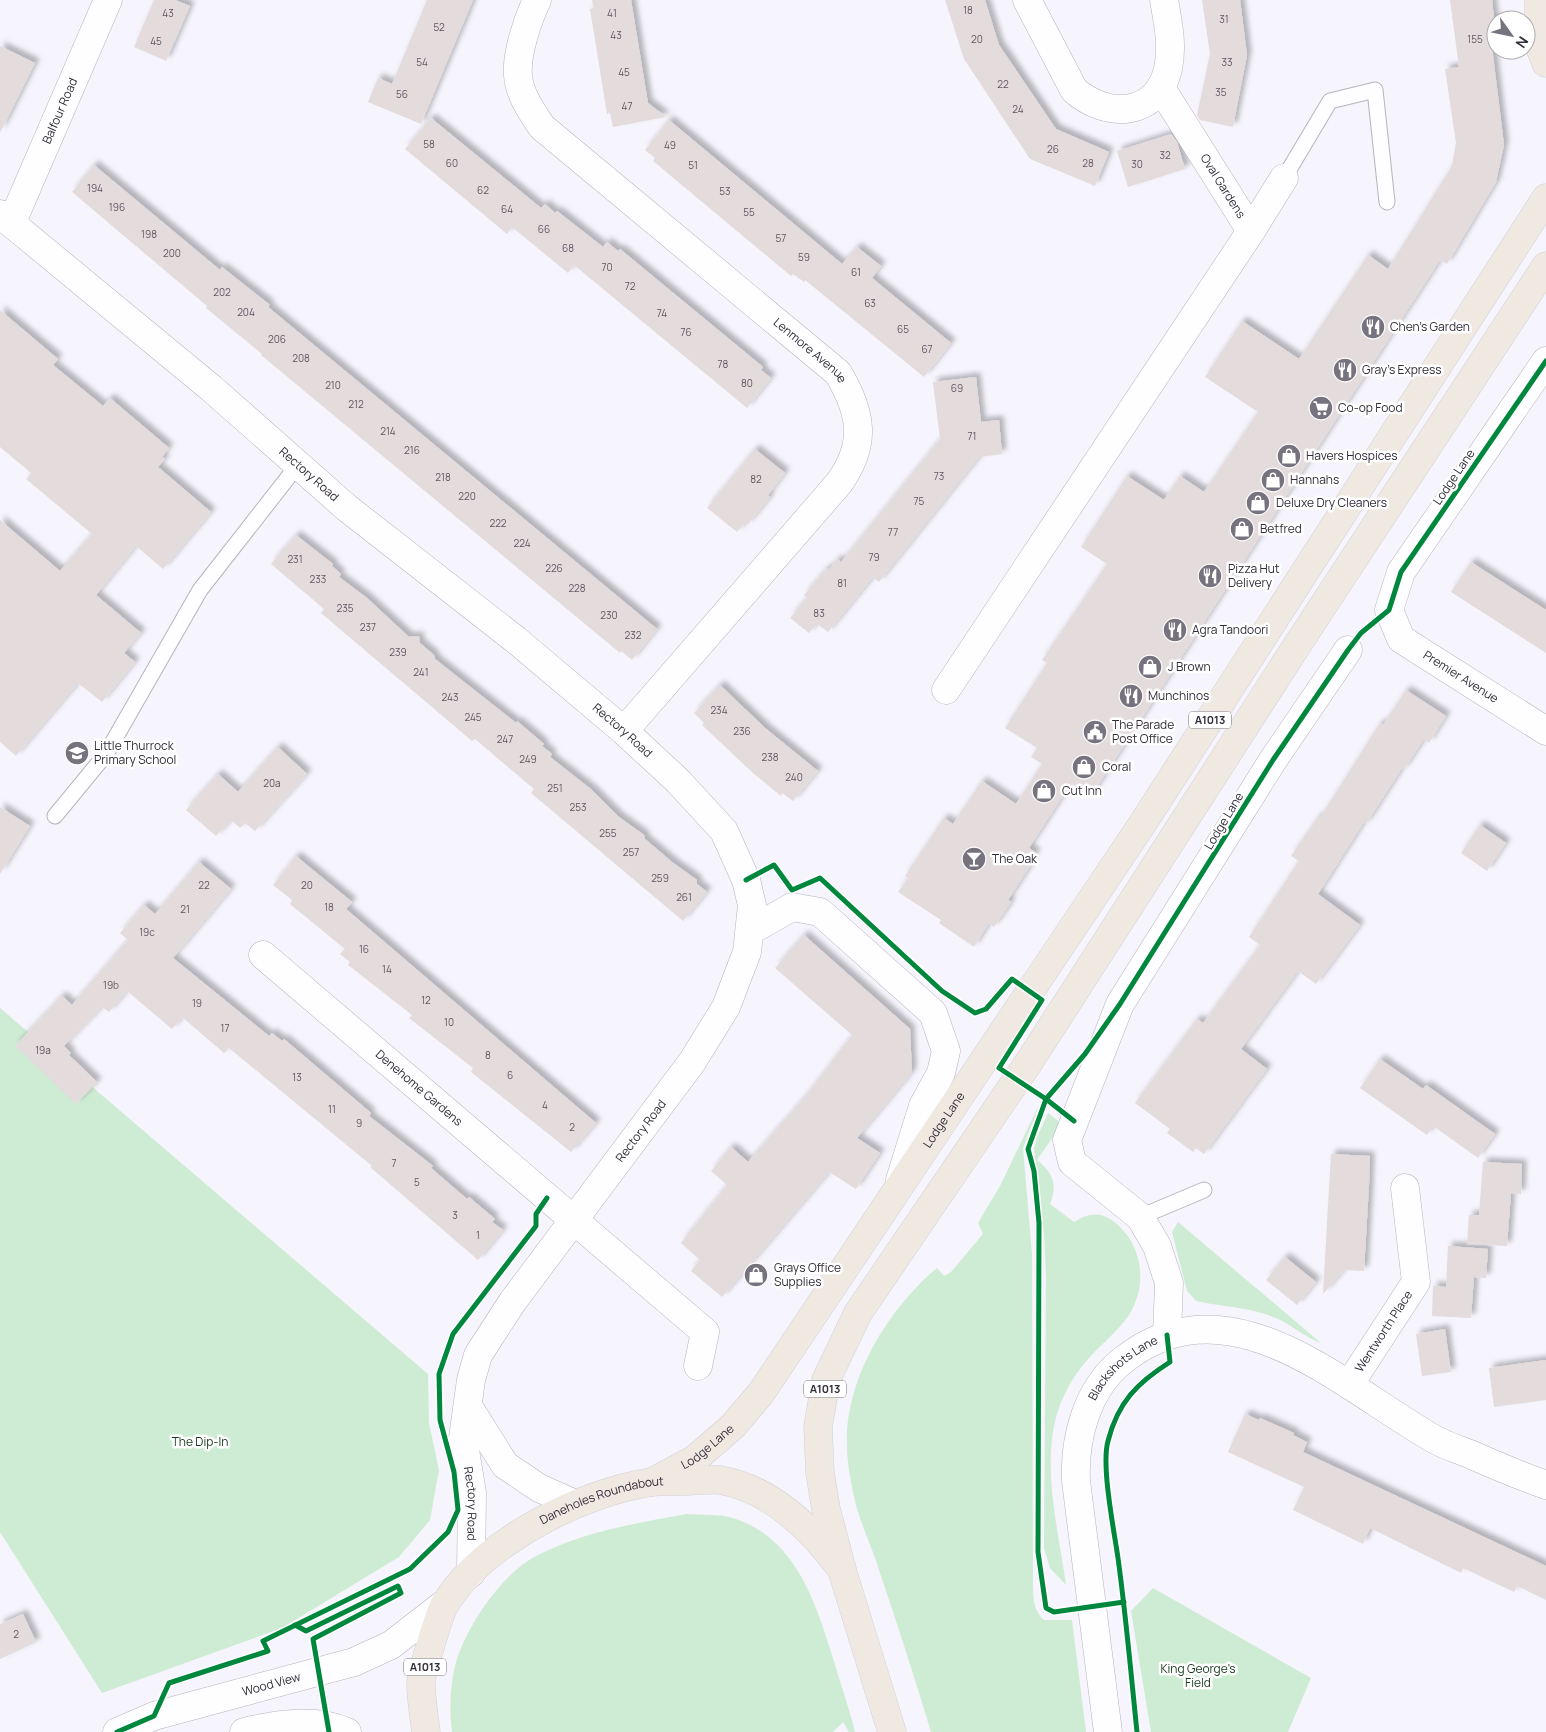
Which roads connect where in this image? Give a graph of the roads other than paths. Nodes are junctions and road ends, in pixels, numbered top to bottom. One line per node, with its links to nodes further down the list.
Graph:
1 (108, 0): 11 (street, Balfour Road)
2 (537, 0): 19 (street, Lenmore Avenue)
3 (1027, 0): 7 (street)
4 (1164, 0): 7 (street)
5 (1539, 0): 6 (main road)
6 (1546, 63)
7 (1161, 88): 12 (street, Oval Gardens)
8 (1284, 178): 10 (lane); 12 (street, Oval Gardens)
9 (1546, 198): 26 (main road, Lodge Lane / A1013)
10 (1387, 202)
11 (6, 218): 15 (street, Rectory Road)
12 (1251, 231): 18 (street)
13 (1546, 266): 36 (main road, A1013)
14 (1546, 361): 16 (street, Lodge Lane)
15 (297, 466): 19 (street, Rectory Road); 21 (lane)
16 (1390, 610): 20 (street, Premier Avenue)
17 (1348, 650): 27 (street, Lodge Lane)
18 (946, 690)
19 (624, 731): 22 (street, Rectory Road)
20 (1546, 731)
21 (55, 816)
22 (750, 931): 26 (street); 28 (street, Rectory Road)
23 (263, 955): 28 (street, Denehome Gardens)
24 (1406, 1188): 31 (street, Wentworth Place)
25 (1204, 1190): 27 (lane)
26 (895, 1196): 33 (main road, Lodge Lane / A1013)
27 (1140, 1217): 29 (street, Lodge Lane)
28 (573, 1222): 30 (street, Denehome Gardens); 32 (street, Rectory Road)
29 (1167, 1335): 31 (street, Blackshots Lane); 44 (street, Blackshots Lane)
30 (698, 1366)
31 (1349, 1385): 34 (street, Blackshots Lane)
32 (468, 1406): 35 (street); 37 (street, Rectory Road)
33 (652, 1482): 35 (main road, Daneholes Roundabout / A1013); 36 (main road, Daneholes Roundabout / A1013)
34 (1546, 1485)
35 (576, 1504): 37 (main road, Daneholes Roundabout / A1013)
36 (842, 1570): 43 (main road, Daneholes Roundabout / A1013)
37 (471, 1573): 38 (main road, Daneholes Roundabout / A1013)
38 (444, 1604): 39 (street, Wood View); 42 (main road, Daneholes Roundabout / A1013)
39 (117, 1732)
40 (244, 1732): 41 (street)
41 (347, 1732)
42 (426, 1732)
43 (892, 1732)
44 (1108, 1732)

